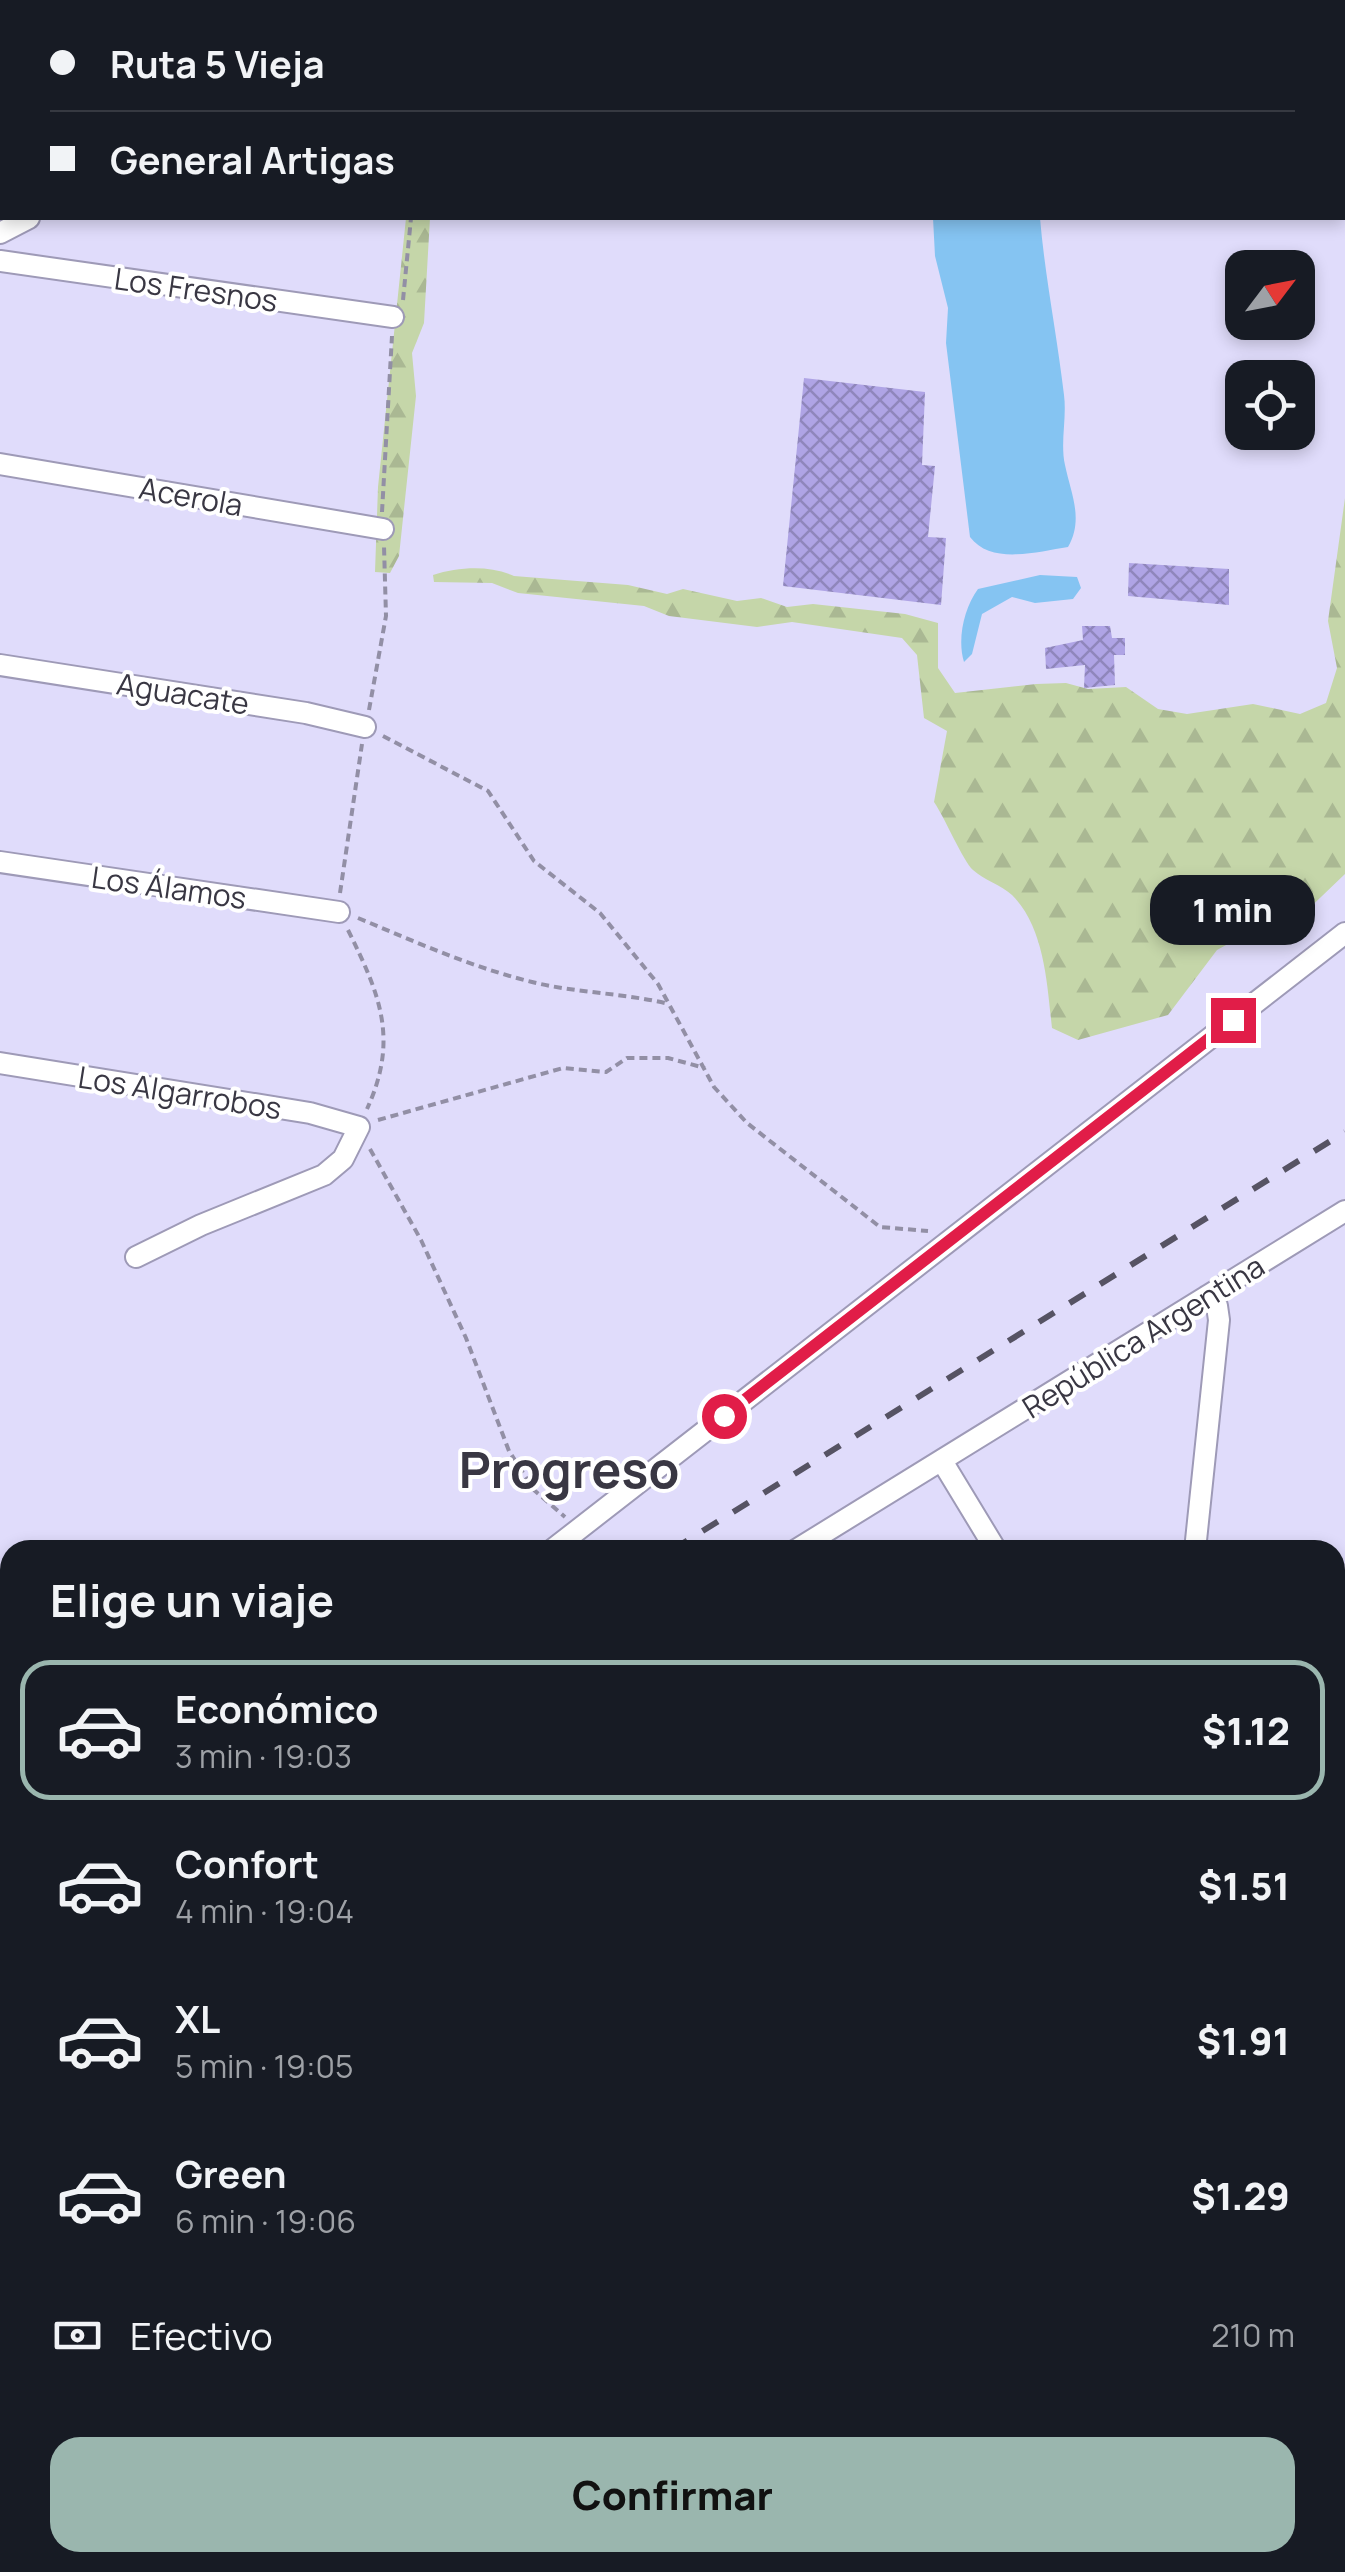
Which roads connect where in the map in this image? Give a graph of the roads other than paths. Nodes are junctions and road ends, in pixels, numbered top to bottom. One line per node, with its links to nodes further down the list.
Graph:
1 (25, 220): 2 (street)
2 (0, 233)
3 (0, 261): 4 (street, Los Fresnos)
4 (393, 317)
5 (0, 464): 6 (street, Acerola)
6 (383, 528)
7 (0, 665): 8 (street, Aguacate)
8 (365, 727)
9 (0, 862): 10 (street, Los Álamos)
10 (339, 912)
11 (1345, 933): 17 (street)
12 (0, 1063): 14 (street, Los Algarrobos)
13 (1345, 1211): 15 (street, República Argentina)
14 (136, 1257)
15 (1207, 1296): 16 (street, República Argentina); 20 (street)
16 (942, 1461): 18 (street); 19 (street)
17 (564, 1540)
18 (812, 1540)
19 (990, 1540)
20 (1195, 1540)

